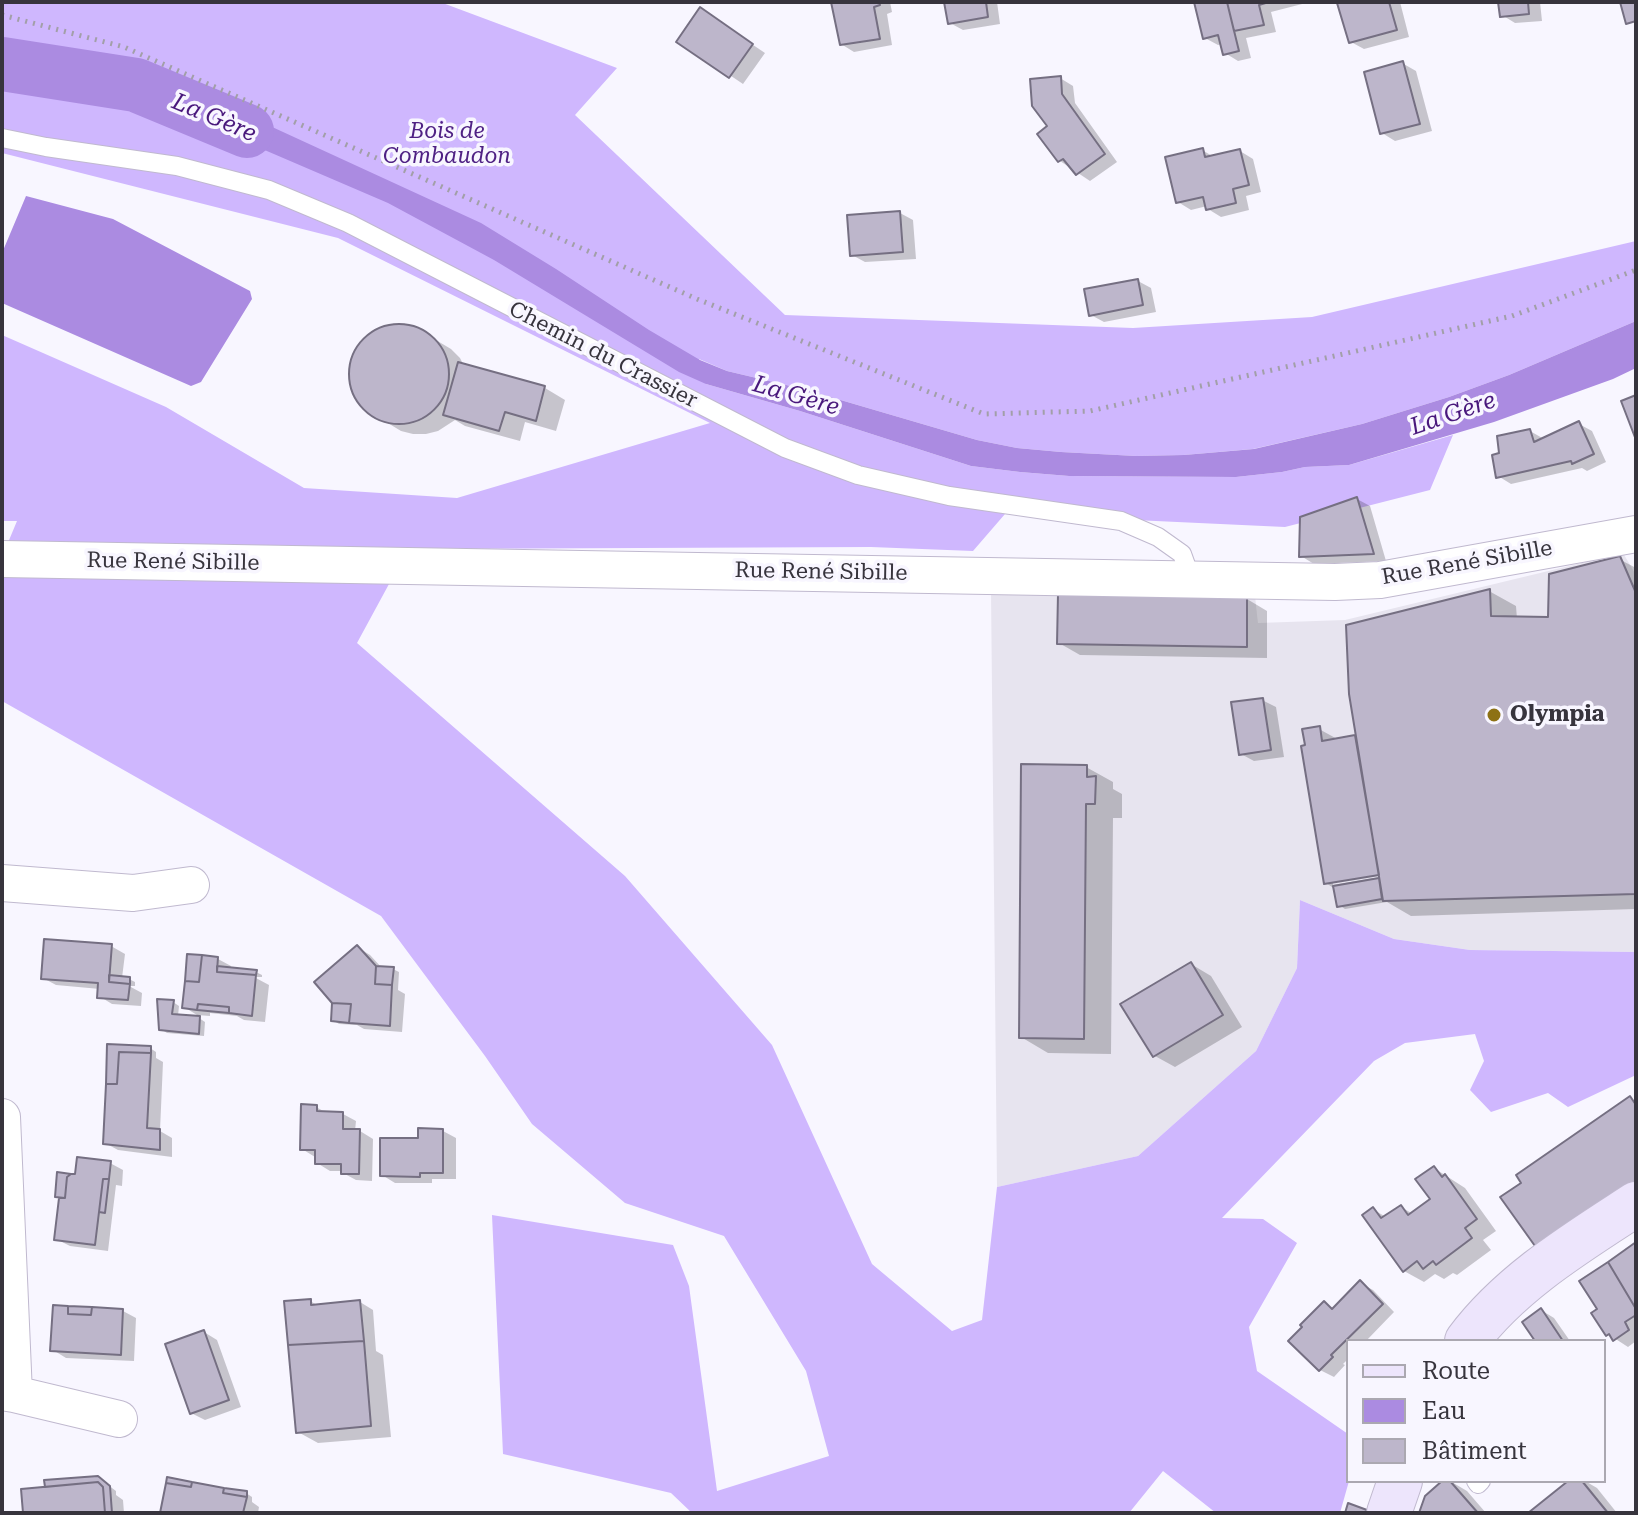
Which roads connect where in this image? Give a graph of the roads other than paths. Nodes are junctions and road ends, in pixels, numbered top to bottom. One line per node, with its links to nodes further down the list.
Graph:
1 (2, 138): 4 (lane, Chemin du Crassier)
2 (1636, 534): 4 (street, Rue René Sibille)
3 (2, 559): 4 (street, Rue René Sibille)
4 (1191, 579)
5 (2, 883): 6 (street)
6 (191, 885)
7 (2, 1117): 10 (street)
8 (1636, 1204): 9 (main road)
9 (1468, 1339)
10 (8, 1393): 11 (street)
11 (119, 1419)
12 (1399, 1483): 13 (main road)
13 (1389, 1513)

